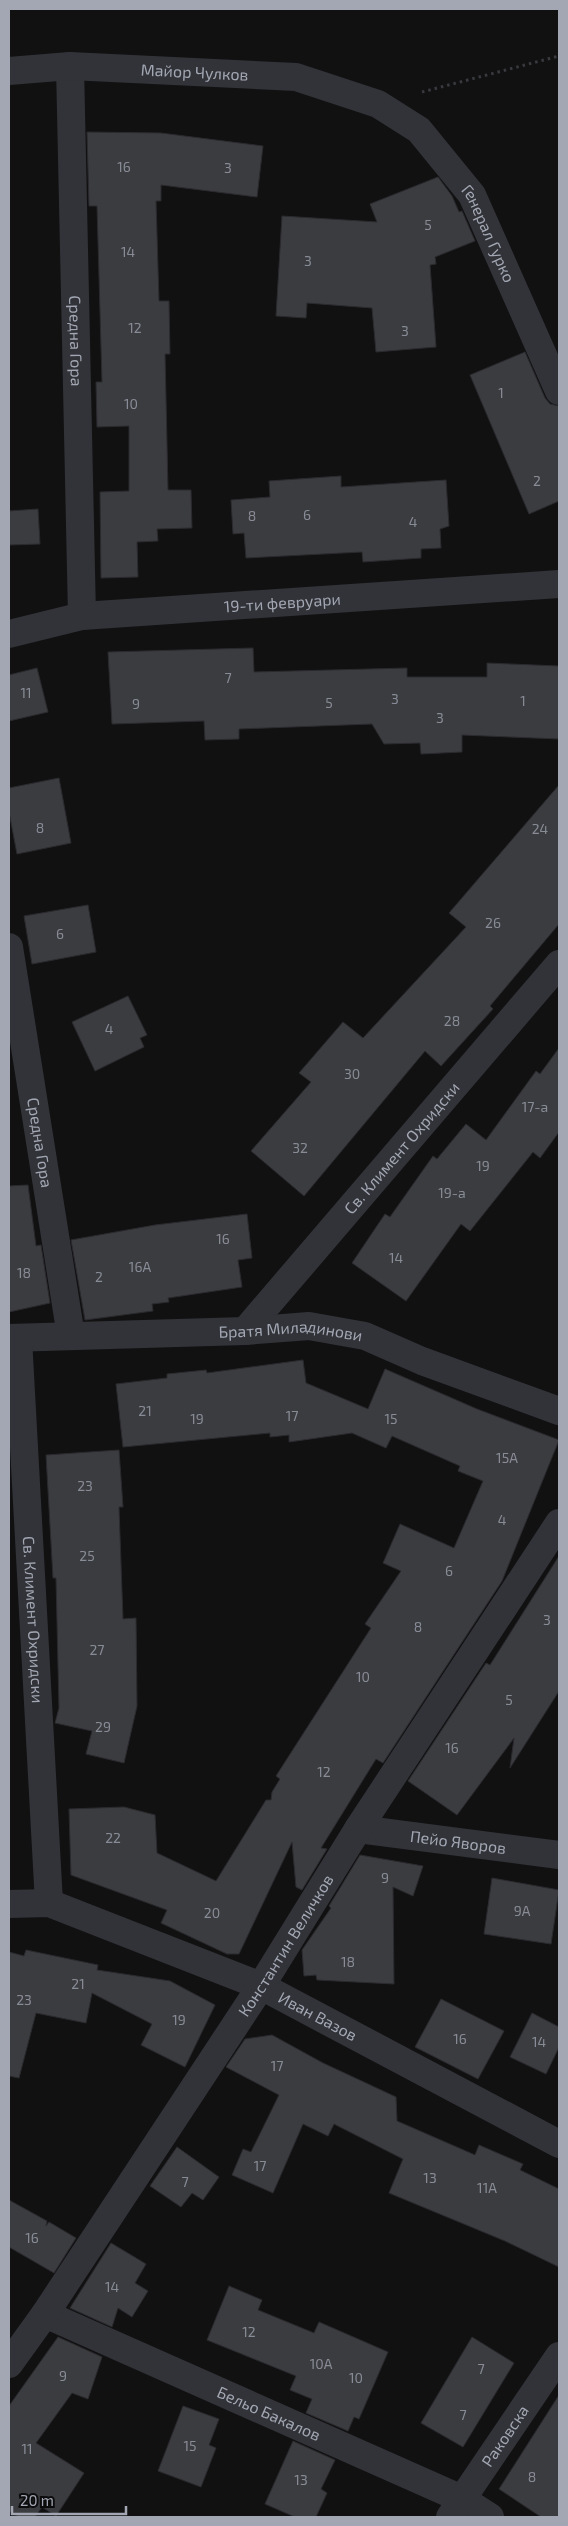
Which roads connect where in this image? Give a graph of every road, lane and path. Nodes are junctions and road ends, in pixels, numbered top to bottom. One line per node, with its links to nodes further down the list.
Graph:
1 (559, 56): 4 (path)
2 (70, 66): 3 (street, Майор Чулков); 4 (street, Майор Чулков); 7 (street, Средна Гора)
3 (9, 71)
4 (378, 104): 5 (street, Генерал Гурко)
5 (559, 391)
6 (559, 584): 7 (street, 19-ти февруари)
7 (82, 616): 8 (street, 19-ти февруари)
8 (9, 634)
9 (9, 947): 12 (street, Средна Гора)
10 (559, 964): 11 (street, Св. Климент Охридски)
11 (245, 1331): 12 (street, Братя Миладинови); 14 (street, Братя Миладинови)
12 (71, 1336): 13 (street, Братя Миладинови)
13 (14, 1338): 18 (street, Св. Климент Охридски)
14 (559, 1411)
15 (559, 1523): 16 (street, Константин Величков)
16 (358, 1829): 17 (street, Пейо Яворов); 20 (street, Константин Величков)
17 (559, 1855)
18 (49, 1903): 19 (street, Иван Вазов); 20 (street, Иван Вазов)
19 (9, 1904)
20 (261, 1986): 21 (street, Иван Вазов); 22 (street, Константин Величков)
21 (559, 2144)
22 (44, 2314): 24 (street, Константин Величков); 25 (street, Бельо Бакалов)
23 (559, 2356): 25 (street, Раковска)
24 (9, 2364)
25 (456, 2508): 26 (street, Бельо Бакалов)
26 (490, 2517)

